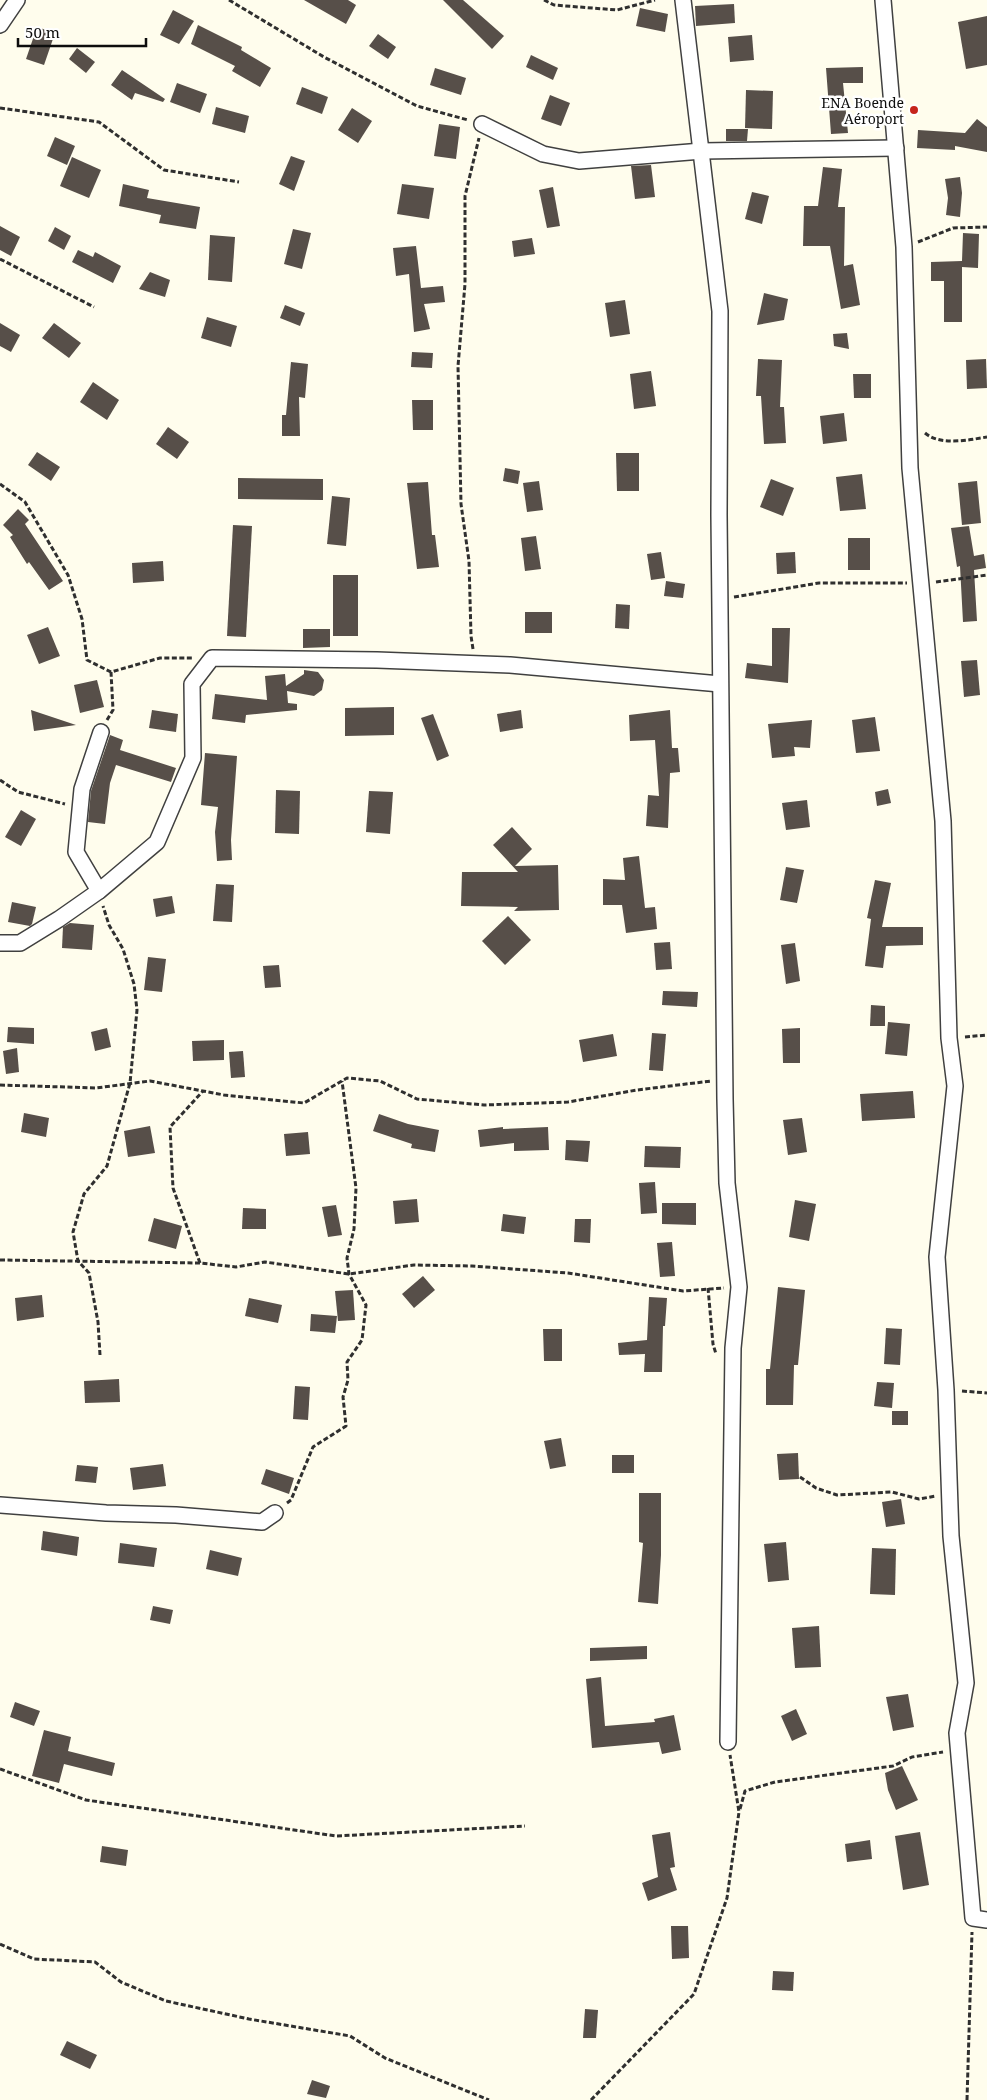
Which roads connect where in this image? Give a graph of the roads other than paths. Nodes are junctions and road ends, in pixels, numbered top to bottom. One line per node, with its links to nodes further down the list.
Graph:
1 (17, 0): 4 (street)
2 (683, 0): 7 (street)
3 (883, 0): 6 (street)
4 (0, 25)
5 (482, 124): 7 (street)
6 (896, 148): 7 (street); 15 (street)
7 (702, 151): 8 (street)
8 (720, 684): 10 (street); 14 (street)
9 (102, 732): 10 (street)
10 (99, 891): 11 (street)
11 (0, 943)
12 (0, 1506): 13 (street)
13 (275, 1513)
14 (728, 1742)
15 (980, 1919)

